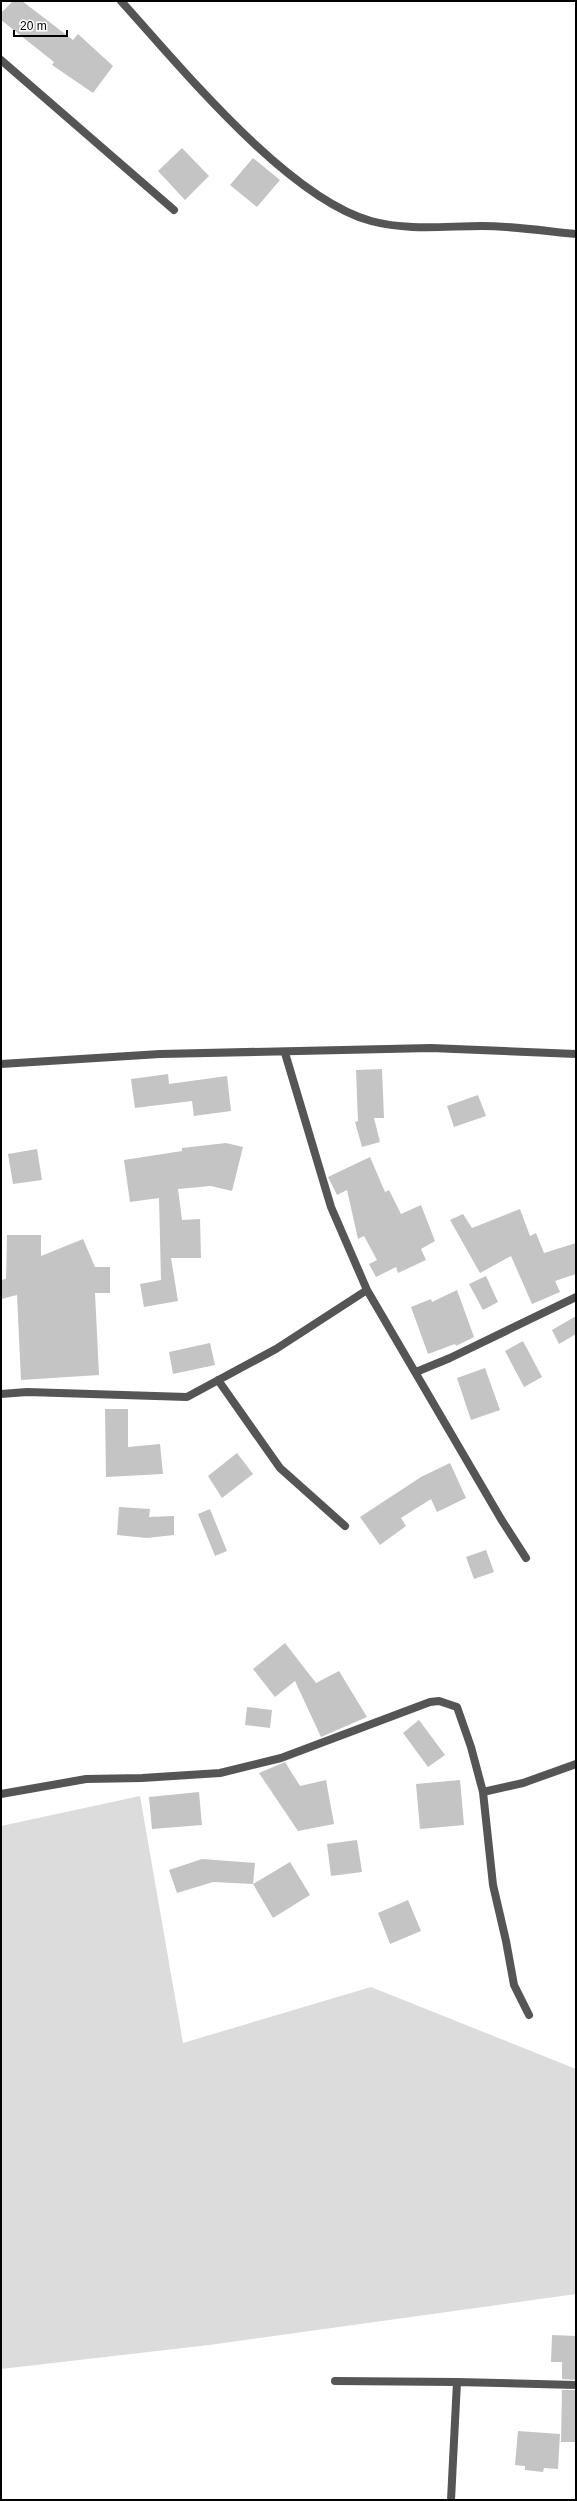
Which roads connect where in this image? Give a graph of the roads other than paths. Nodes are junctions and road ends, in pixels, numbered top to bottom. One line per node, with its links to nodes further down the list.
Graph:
1 (121, 1): 4 (street)
2 (1, 60): 3 (street)
3 (174, 210)
4 (576, 234)
5 (285, 1053): 6 (street); 7 (street); 8 (street)
6 (576, 1054)
7 (1, 1064)
8 (367, 1290): 10 (street); 11 (street)
9 (576, 1296): 10 (street)
10 (416, 1372): 14 (street)
11 (218, 1380): 12 (street); 13 (street)
12 (1, 1394)
13 (345, 1526)
14 (526, 1558)
15 (576, 1764): 16 (street)
16 (483, 1792): 17 (street); 18 (street)
17 (1, 1794)
18 (528, 2015)
19 (335, 2381): 20 (street)
20 (457, 2382): 21 (street); 22 (street)
21 (576, 2385)
22 (451, 2500)

